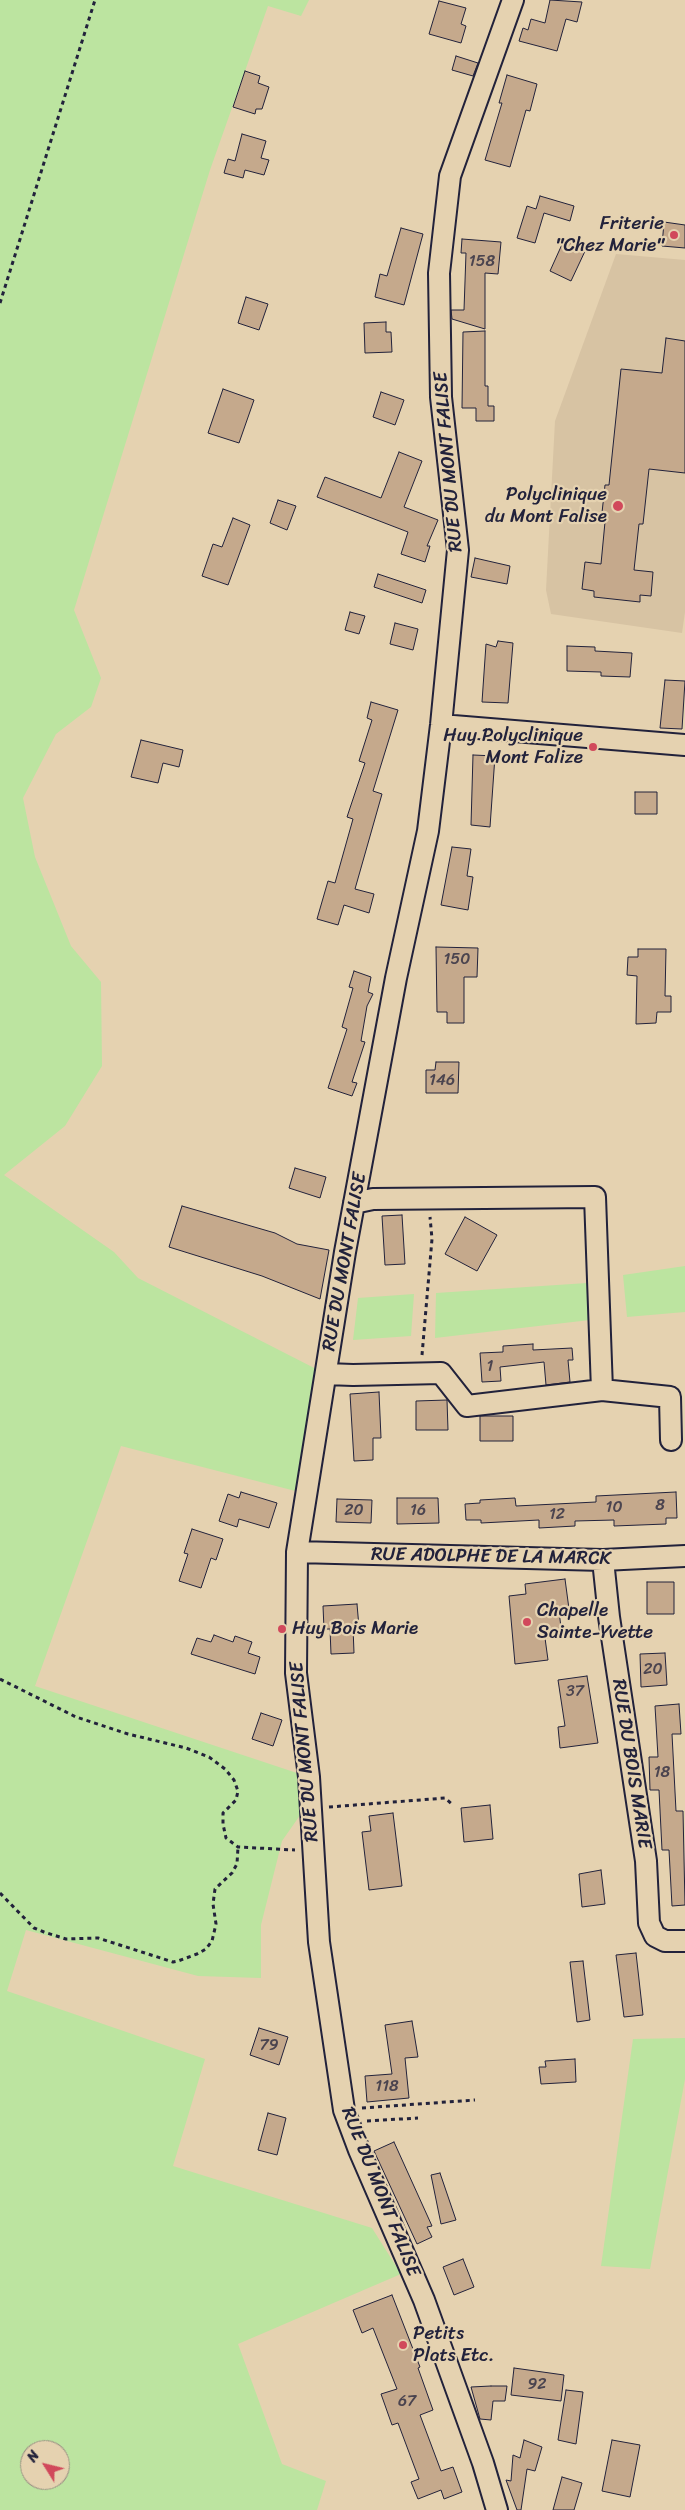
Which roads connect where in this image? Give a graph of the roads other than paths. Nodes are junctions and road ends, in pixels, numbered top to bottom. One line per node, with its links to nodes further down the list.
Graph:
1 (513, 0): 2 (street, RUE DU MONT FALISE)
2 (441, 725): 3 (street); 4 (street, RUE DU MONT FALISE)
3 (685, 745)
4 (354, 1203): 5 (street, RUE DU MONT FALISE); 6 (street)
5 (326, 1374): 6 (street); 8 (street, RUE DU MONT FALISE)
6 (602, 1390): 7 (street)
7 (670, 1440)
8 (297, 1552): 10 (street, RUE ADOLPHE DE LA MARCK); 12 (street, RUE DU MONT FALISE)
9 (685, 1556): 10 (street, RUE ADOLPHE DE LA MARCK)
10 (602, 1560): 11 (street, RUE DU BOIS MARIE)
11 (685, 1941)
12 (497, 2510)

